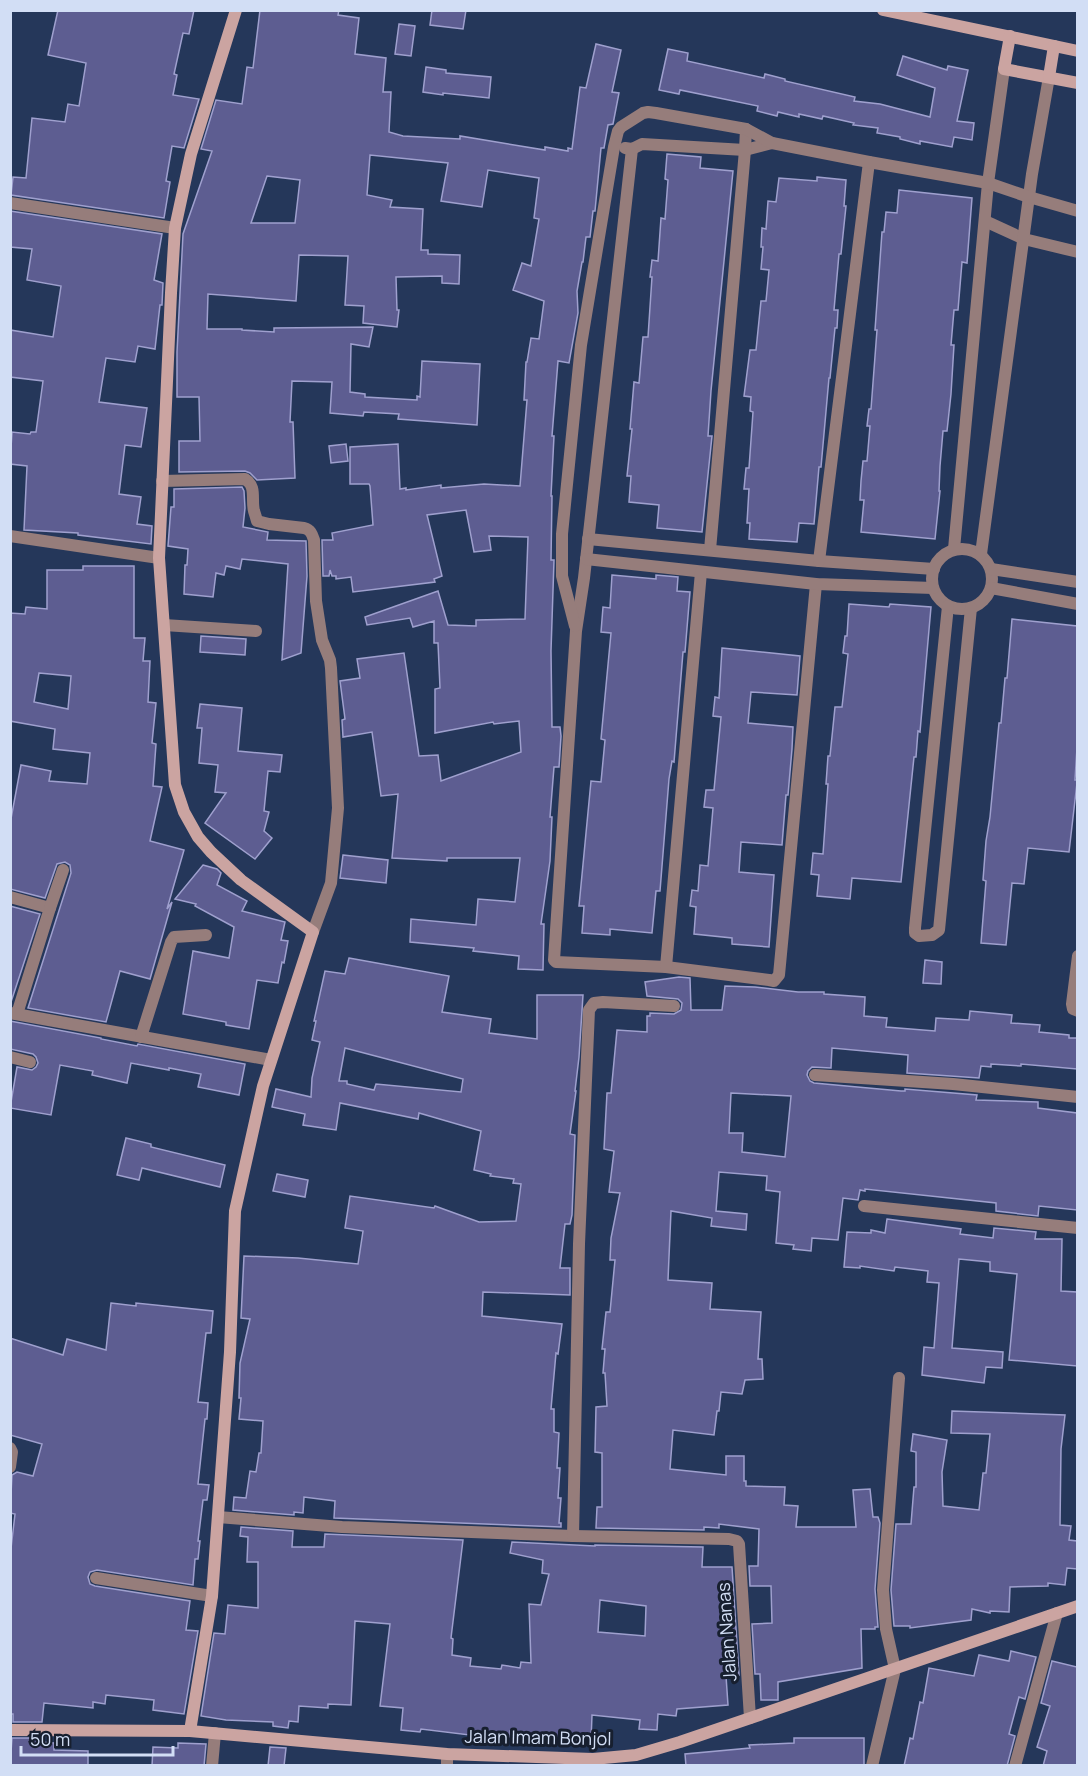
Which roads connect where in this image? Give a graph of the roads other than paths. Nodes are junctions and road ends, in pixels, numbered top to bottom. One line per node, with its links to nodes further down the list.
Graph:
1 (236, 10): 20 (street)
2 (883, 10): 3 (street)
3 (1010, 36): 4 (street); 6 (street)
4 (1054, 46): 5 (street); 7 (street)
5 (1077, 51)
6 (1004, 69): 7 (street); 15 (street)
7 (1049, 77): 8 (street); 16 (street)
8 (1077, 83)
9 (746, 129): 10 (street); 11 (street); 13 (street)
10 (772, 143): 13 (street); 14 (street)
11 (614, 147): 12 (street); 35 (street)
12 (632, 149): 13 (street); 25 (street)
13 (746, 150): 27 (street)
14 (868, 162): 15 (street); 31 (street)
15 (988, 183): 16 (street); 19 (street)
16 (1029, 197): 18 (street); 21 (street)
17 (10, 203): 20 (street)
18 (1077, 211)
19 (985, 221): 21 (street); 26 (street)
20 (175, 228): 23 (street)
21 (1024, 239): 22 (street); 28 (street)
22 (1077, 252)
23 (162, 481): 29 (street); 50 (street)
24 (10, 536): 29 (street)
25 (588, 539): 27 (street); 30 (street)
26 (954, 549): 28 (street); 32 (street)
27 (710, 550): 31 (street)
28 (981, 554): 33 (street)
29 (159, 558): 44 (street)
30 (586, 559): 34 (street); 36 (street)
31 (819, 561): 32 (street)
32 (934, 569): 39 (street)
33 (991, 569): 37 (street); 40 (street)
34 (701, 572): 38 (street); 53 (street)
35 (562, 576): 36 (street); 46 (street)
36 (584, 578): 46 (street)
37 (1077, 582)
38 (816, 584): 39 (street); 53 (street)
39 (933, 588): 42 (street)
40 (991, 588): 41 (street); 43 (street)
41 (1077, 604)
42 (948, 606): 43 (street); 43 (street)
43 (971, 608)
44 (164, 625): 45 (street); 50 (street)
45 (256, 631)
46 (576, 631): 53 (street)
47 (63, 870): 49 (street)
48 (10, 897): 49 (street)
49 (50, 908): 56 (street)
50 (313, 932): 59 (street)
51 (206, 935): 57 (street)
52 (1077, 956): 55 (street)
53 (666, 967)
54 (674, 1006): 69 (street)
55 (1077, 1011)
56 (14, 1014): 57 (street)
57 (141, 1036): 59 (street)
58 (10, 1058): 60 (street)
59 (271, 1060): 68 (street)
60 (30, 1062)
61 (815, 1075): 62 (street)
62 (1077, 1097)
63 (864, 1206): 64 (street)
64 (1077, 1228)
65 (899, 1378): 74 (street)
66 (10, 1448): 67 (street)
67 (10, 1467)
68 (218, 1516): 69 (street); 71 (street)
69 (573, 1536): 75 (street, Jalan Nanas)
70 (96, 1578): 71 (street)
71 (212, 1596): 77 (street)
72 (1077, 1606): 73 (street, Jalan Imam Bonjol)
73 (1057, 1613): 74 (street, Jalan Imam Bonjol); 82 (street)
74 (895, 1670): 75 (street, Jalan Imam Bonjol); 81 (street)
75 (750, 1718): 79 (street, Jalan Imam Bonjol)
76 (10, 1730): 77 (street, Jalan Imam Bonjol)
77 (190, 1731): 78 (street, Jalan Imam Bonjol)
78 (215, 1733): 79 (street, Jalan Imam Bonjol); 80 (street)
79 (447, 1760)
80 (212, 1766)
81 (872, 1766)
82 (1015, 1766)

